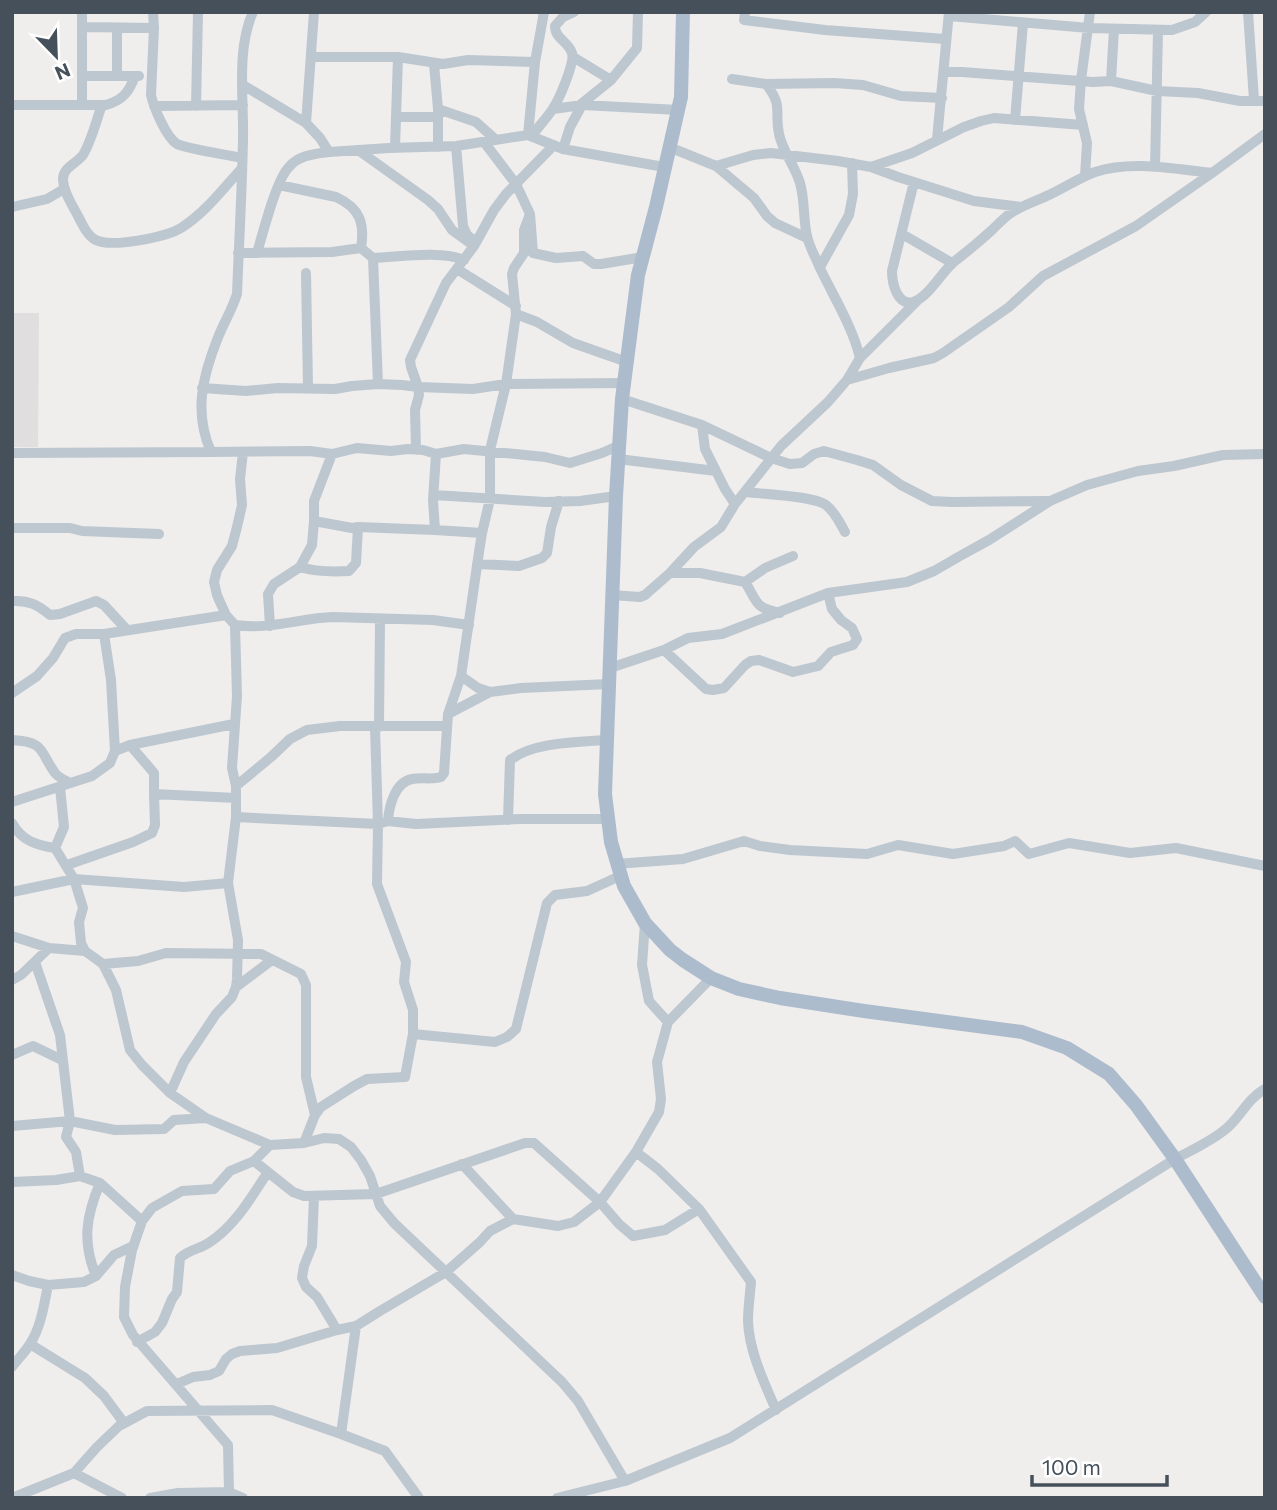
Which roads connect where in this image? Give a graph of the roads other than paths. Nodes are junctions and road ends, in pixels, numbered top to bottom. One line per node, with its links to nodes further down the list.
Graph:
1 (82, 12): 16 (street)
2 (153, 12): 18 (street)
3 (198, 12): 49 (street)
4 (253, 12): 39 (street)
5 (314, 12): 23 (street)
6 (544, 12): 26 (street)
7 (575, 12): 25 (street)
8 (638, 12): 35 (street)
9 (682, 12): 51 (main road)
10 (745, 12): 22 (street)
11 (1090, 12): 19 (street)
12 (1206, 12): 21 (street)
13 (1248, 12): 42 (street)
14 (949, 14): 15 (street); 22 (street)
15 (1023, 23): 19 (street); 33 (street)
16 (82, 27): 17 (street); 29 (street)
17 (117, 28): 18 (street); 30 (street)
18 (154, 28): 32 (street)
19 (1089, 28): 20 (street); 36 (street)
20 (1114, 29): 21 (street); 37 (street)
21 (1158, 31): 40 (street)
22 (945, 39): 28 (street)
23 (312, 57): 24 (street); 55 (street)
24 (398, 57): 27 (street); 53 (street)
25 (573, 57): 35 (street); 50 (street)
26 (536, 62): 27 (street); 58 (street)
27 (434, 64): 52 (street)
28 (944, 72): 33 (street); 41 (street)
29 (82, 76): 30 (street); 43 (street)
30 (117, 76): 31 (street)
31 (135, 76): 32 (street); 44 (street)
32 (153, 76): 48 (street)
33 (1018, 76): 36 (street); 54 (street)
34 (732, 79): 38 (street)
35 (611, 80): 46 (street)
36 (1081, 80): 37 (street); 56 (street)
37 (1111, 81): 40 (street)
38 (766, 84): 41 (street); 69 (street)
39 (243, 85): 45 (street); 55 (street)
40 (1157, 91): 42 (street); 75 (street)
41 (942, 98): 59 (street)
42 (1259, 101)
43 (82, 105): 44 (street); 47 (street)
44 (102, 105): 81 (street)
45 (243, 105): 49 (street); 70 (street)
46 (581, 105): 50 (street); 51 (street); 64 (street)
47 (12, 106)
48 (154, 106): 49 (street); 70 (street)
49 (196, 106)
50 (553, 109): 58 (street)
51 (679, 110): 65 (main road)
52 (438, 113): 53 (street); 60 (street); 63 (street)
53 (396, 117): 66 (street)
54 (1015, 120): 56 (street); 59 (street)
55 (306, 123): 68 (street)
56 (1083, 125): 77 (street)
57 (1265, 134): 76 (street)
58 (530, 135): 60 (street); 64 (street)
59 (937, 139): 74 (street)
60 (496, 140): 61 (street)
61 (484, 142): 62 (street); 79 (street)
62 (456, 146): 63 (street); 87 (street)
63 (438, 147): 66 (street)
64 (559, 147): 73 (street); 79 (street)
65 (669, 147): 72 (street); 73 (main road)
66 (395, 148): 67 (street)
67 (358, 150): 68 (street); 87 (street)
68 (329, 152): 80 (street)
69 (789, 156): 71 (street); 72 (street); 86 (street)
70 (242, 163): 81 (street); 89 (street)
71 (852, 163): 74 (street); 95 (street)
72 (716, 166): 86 (street)
73 (664, 167): 91 (main road)
74 (871, 167): 78 (street)
75 (1155, 167): 76 (street); 77 (street)
76 (1212, 173): 101 (street)
77 (1085, 176): 83 (street)
78 (914, 182): 83 (street); 85 (street)
79 (516, 184): 84 (street); 87 (street)
80 (279, 185): 88 (street); 90 (street)
81 (64, 189): 82 (street)
82 (12, 207)
83 (1021, 207): 93 (street)
84 (530, 215): 91 (street); 98 (street)
85 (902, 234): 93 (street); 97 (street)
86 (807, 238): 95 (street)
87 (476, 245): 94 (street)
88 (361, 248): 90 (street); 92 (street)
89 (238, 253): 90 (street); 106 (street)
90 (257, 253)
91 (643, 257): 100 (main road)
92 (373, 258): 94 (street); 103 (street)
93 (952, 263): 97 (street)
94 (461, 265): 98 (street); 105 (street)
95 (820, 267): 99 (street)
96 (306, 273): 107 (street)
97 (917, 301): 99 (street)
98 (516, 310): 100 (street); 104 (street)
99 (860, 359): 101 (street)
100 (627, 362): 102 (main road)
101 (847, 380): 119 (street)
102 (624, 383): 104 (street); 108 (main road)
103 (378, 384): 105 (street); 107 (street)
104 (506, 384): 105 (street); 111 (street)
105 (418, 387): 110 (street)
106 (202, 388): 107 (street); 112 (street)
107 (308, 388)
108 (622, 399): 109 (street); 114 (main road)
109 (702, 425): 119 (street); 120 (street)
110 (416, 450): 116 (street); 117 (street)
111 (490, 450): 114 (street); 117 (street); 124 (street)
112 (211, 452): 113 (street); 115 (street)
113 (243, 452): 116 (street); 144 (street)
114 (619, 452): 120 (street); 123 (main road)
115 (12, 453)
116 (332, 454): 128 (street)
117 (436, 454): 122 (street)
118 (1265, 454): 126 (street)
119 (771, 458): 121 (street); 126 (street)
120 (716, 471): 127 (street)
121 (745, 492): 127 (street); 132 (street)
122 (434, 495): 124 (street); 131 (street)
123 (615, 496): 125 (street); 141 (main road)
124 (490, 499): 125 (street); 133 (street)
125 (559, 501): 136 (street)
126 (1050, 501): 140 (street)
127 (735, 504): 138 (street)
128 (314, 521): 129 (street); 137 (street)
129 (358, 527): 131 (street); 137 (street)
130 (12, 528): 134 (street)
131 (435, 530): 133 (street)
132 (845, 532)
133 (482, 533): 136 (street)
134 (159, 534)
135 (793, 556): 139 (street)
136 (477, 564): 147 (street)
137 (300, 566): 148 (street)
138 (670, 573): 139 (street); 141 (street)
139 (745, 582): 143 (street)
140 (828, 593): 143 (street); 151 (street)
141 (612, 595): 152 (main road)
142 (12, 601): 149 (street)
143 (780, 613): 151 (street)
144 (226, 615): 146 (street); 149 (street)
145 (380, 620): 147 (street); 148 (street); 160 (street)
146 (235, 625): 148 (street); 158 (street)
147 (469, 625): 153 (street)
148 (270, 626)
149 (127, 630): 150 (street)
150 (104, 634): 156 (street); 164 (street)
151 (664, 650): 152 (street)
152 (610, 668): 154 (main road)
153 (461, 677): 155 (street); 157 (street)
154 (609, 684): 155 (street); 162 (main road)
155 (490, 692): 157 (street)
156 (12, 693)
157 (448, 714): 159 (street)
158 (234, 724): 163 (street); 166 (street)
159 (446, 726): 160 (street); 173 (street)
160 (377, 727): 166 (street); 173 (street)
161 (12, 740): 165 (street)
162 (606, 740): 171 (main road); 172 (street)
163 (130, 745): 164 (street); 167 (street)
164 (115, 751): 165 (street)
165 (65, 785): 169 (street); 175 (street)
166 (236, 786): 168 (street)
167 (154, 794): 168 (street); 176 (street)
168 (236, 798): 170 (street)
169 (12, 802)
170 (236, 817): 173 (street); 180 (street)
171 (607, 819): 172 (street); 178 (main road)
172 (508, 820): 173 (street)
173 (383, 822): 194 (street)
174 (12, 823): 175 (street)
175 (55, 848): 176 (street)
176 (67, 865): 179 (street)
177 (1265, 866): 178 (street)
178 (618, 870): 182 (main road); 194 (street)
179 (74, 879): 180 (street); 181 (street); 185 (street)
180 (228, 883): 186 (street)
181 (12, 892)
182 (645, 923): 190 (main road); 193 (street)
183 (12, 936): 184 (street)
184 (49, 948): 185 (street); 188 (street)
185 (85, 951): 189 (street)
186 (238, 953): 187 (street); 189 (street); 192 (street)
187 (272, 960): 192 (street); 199 (street)
188 (35, 962): 191 (street); 196 (street)
189 (103, 964): 198 (street)
190 (711, 978): 193 (street); 206 (main road)
191 (12, 980)
192 (236, 987): 198 (street)
193 (668, 1022): 205 (street)
194 (412, 1034): 199 (street)
195 (12, 1055): 196 (street)
196 (62, 1060): 201 (street)
197 (1265, 1089): 206 (street)
198 (170, 1093): 200 (street)
199 (315, 1115): 203 (street)
200 (206, 1118): 201 (street); 204 (street)
201 (70, 1121): 202 (street); 210 (street)
202 (12, 1126)
203 (304, 1143): 204 (street); 213 (street)
204 (270, 1145): 207 (street)
205 (636, 1152): 215 (street); 216 (street)
206 (1175, 1159): 224 (main road); 232 (street)
207 (254, 1161): 209 (street); 218 (street)
208 (462, 1164): 213 (street); 215 (street); 217 (street)
209 (268, 1172): 214 (street); 227 (street)
210 (80, 1176): 211 (street); 212 (street)
211 (12, 1182)
212 (100, 1183): 218 (street); 222 (street)
213 (376, 1194): 214 (street); 220 (street)
214 (314, 1196): 226 (street)
215 (600, 1202): 216 (street); 217 (street)
216 (699, 1209): 232 (street)
217 (513, 1219): 220 (street)
218 (142, 1221): 219 (street)
219 (133, 1246): 222 (street); 227 (street)
220 (446, 1272): 225 (street); 236 (street)
221 (12, 1275): 223 (street)
222 (96, 1276): 223 (street)
223 (48, 1285): 228 (street)
224 (1265, 1297)
225 (356, 1326): 226 (street); 234 (street)
226 (337, 1329): 230 (street)
227 (138, 1342): 230 (street)
228 (30, 1344): 229 (street); 233 (street)
229 (12, 1367)
230 (177, 1384): 231 (street)
231 (199, 1410): 233 (street); 234 (street); 237 (street)
232 (776, 1410): 236 (street)
233 (124, 1423): 235 (street)
234 (341, 1434): 242 (street)
235 (74, 1473): 238 (street); 239 (street)
236 (625, 1481): 243 (street)
237 (229, 1492): 240 (street); 241 (street)
238 (12, 1498)
239 (122, 1498)
240 (150, 1498)
241 (243, 1498)
242 (419, 1498)
243 (557, 1498)

